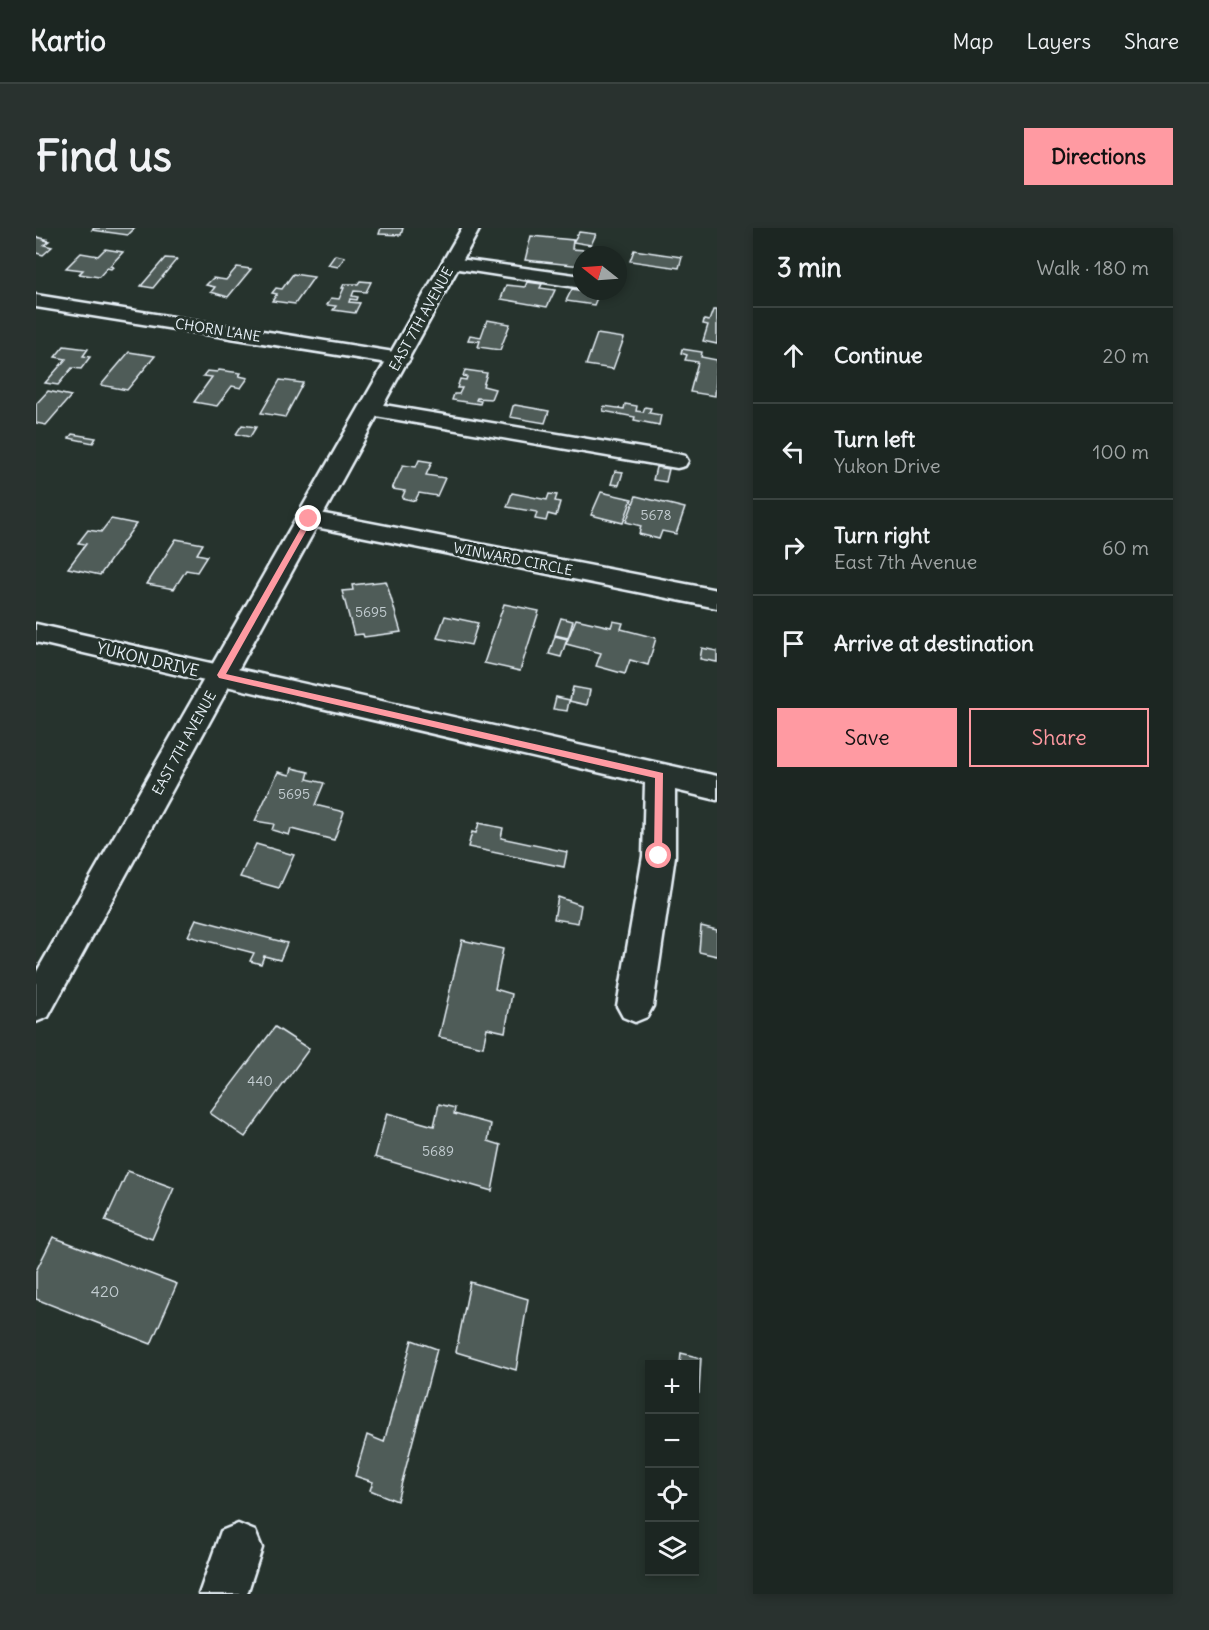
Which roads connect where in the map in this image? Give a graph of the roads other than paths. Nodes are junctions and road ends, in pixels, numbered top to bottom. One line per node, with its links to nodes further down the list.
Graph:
1 (471, 228): 2 (street, EAST 7TH AVENUE)
2 (452, 263): 3 (street); 5 (street, EAST 7TH AVENUE)
3 (573, 281)
4 (36, 301): 5 (street, CHORN LANE)
5 (400, 359): 6 (street, EAST 7TH AVENUE)
6 (372, 409): 7 (street); 8 (street, EAST 7TH AVENUE)
7 (677, 461)
8 (309, 519): 9 (street, WINWARD CIRCLE); 11 (street, EAST 7TH AVENUE)
9 (717, 599)
10 (36, 633): 11 (street, YUKON DRIVE)
11 (221, 675): 12 (street, YUKON DRIVE); 14 (street, EAST 7TH AVENUE)
12 (660, 775): 13 (street, YUKON DRIVE); 15 (street)
13 (717, 788)
14 (36, 1006)
15 (635, 1006)
16 (238, 1548): 17 (street)
17 (223, 1594)

